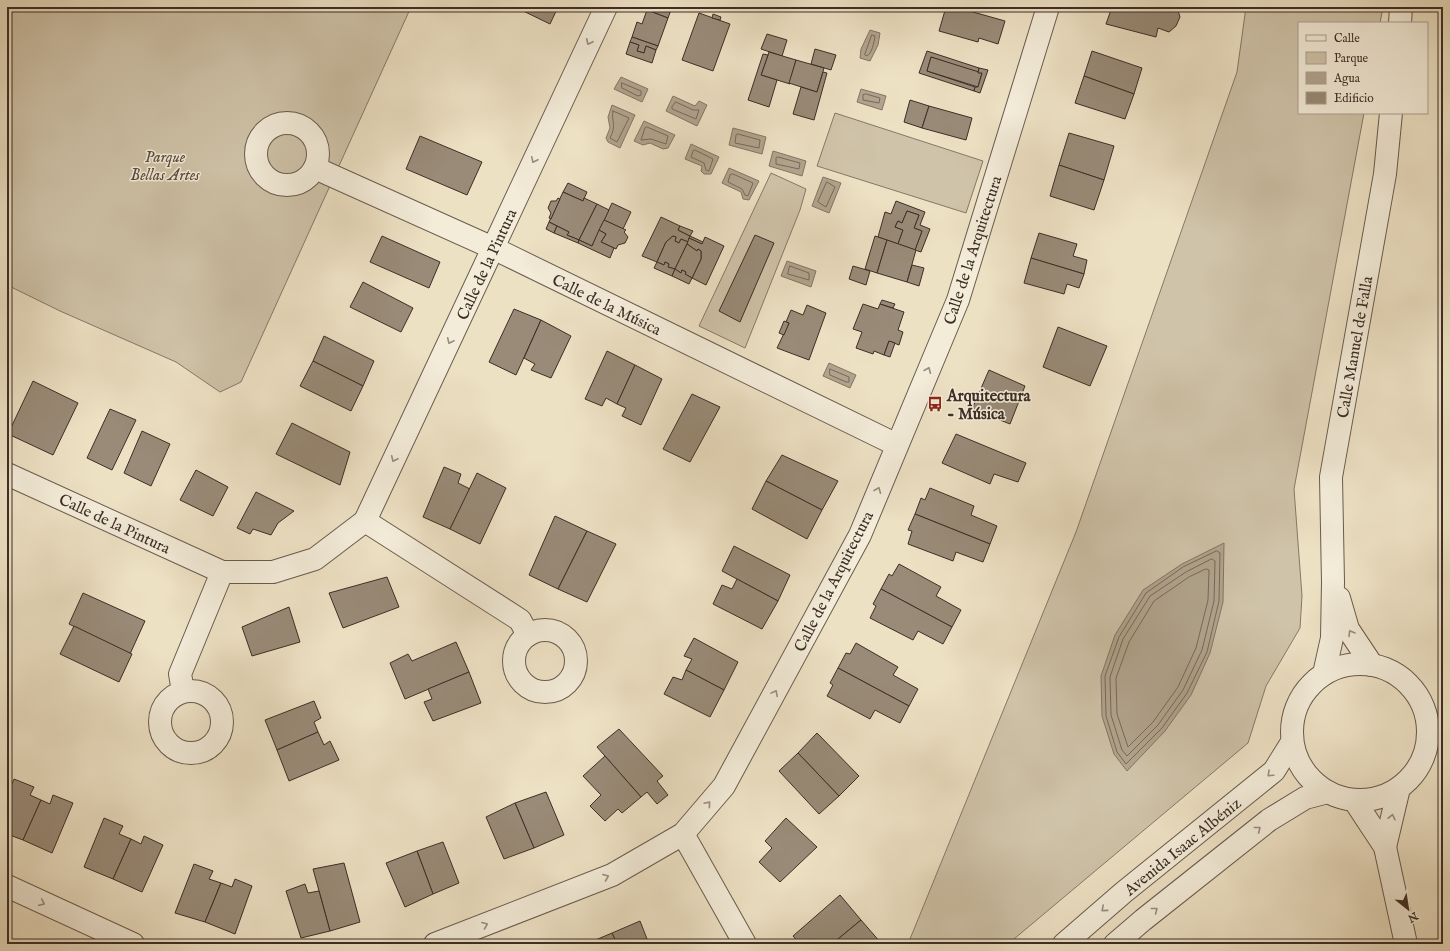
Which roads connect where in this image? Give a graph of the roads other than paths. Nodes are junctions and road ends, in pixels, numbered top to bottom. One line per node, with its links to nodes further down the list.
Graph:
1 (606, 7): 7 (street, Calle de la Pintura, one-way to 7)
2 (1048, 7): 8 (street, Calle de la Arquitectura, one-way to 2)
3 (1401, 7): 4 (street)
4 (1400, 22)
5 (1391, 114): 12 (street, Calle Manuel de Falla)
6 (316, 168): 7 (street, Calle de la Música)
7 (493, 248): 8 (street, Calle de la Música); 10 (street, Calle de la Pintura, one-way to 10)
8 (897, 445): 21 (street, Calle de la Arquitectura, one-way to 8)
9 (7, 474): 11 (street, Calle de la Pintura)
10 (365, 521): 11 (street, Calle de la Pintura); 13 (street)
11 (222, 572): 16 (street)
12 (1333, 582): 14 (street, Calle Manuel de Falla, one-way to 12); 15 (street, Calle Manuel de Falla)
13 (528, 635)
14 (1372, 665): 15 (street); 18 (street)
15 (1324, 674): 17 (street)
16 (183, 691)
17 (1292, 742): 19 (street); 27 (street, Avenida Isaac Albéniz, one-way to 27)
18 (1399, 788): 20 (street); 22 (street, one-way to 18)
19 (1328, 792): 20 (street); 28 (street, Avenida Isaac Albéniz, one-way to 19)
20 (1354, 800): 22 (street)
21 (683, 834): 25 (street, Calle de la Arquitectura, one-way to 21); 26 (street)
22 (1385, 847): 29 (street)
23 (7, 886): 24 (street, one-way to 24)
24 (133, 944)
25 (435, 944)
26 (745, 944)
27 (1064, 944)
28 (1115, 944)
29 (1406, 944)

